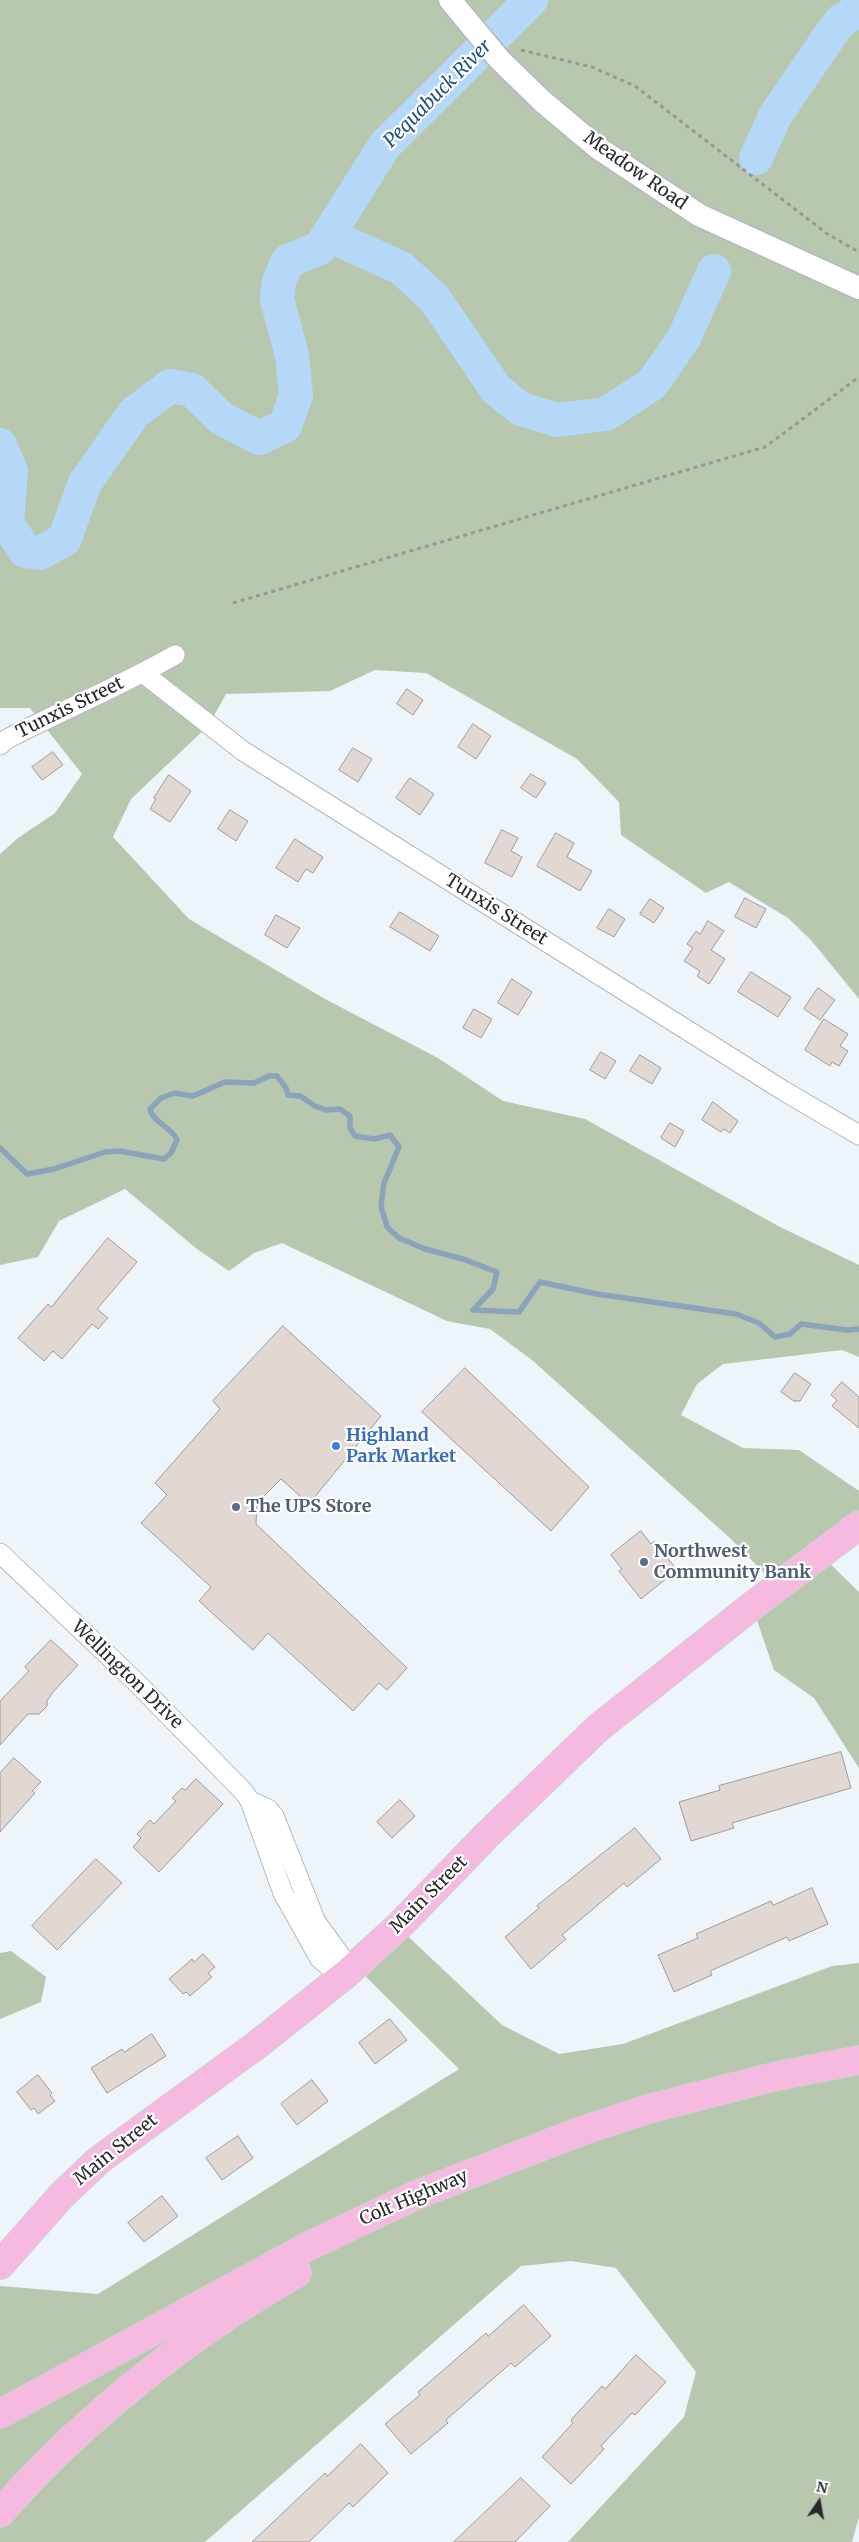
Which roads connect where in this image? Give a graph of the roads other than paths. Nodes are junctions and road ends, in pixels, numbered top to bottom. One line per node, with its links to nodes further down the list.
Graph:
1 (450, 0): 2 (street, Meadow Road)
2 (859, 288)
3 (175, 654): 4 (street, Tunxis Street)
4 (143, 673): 5 (street, Tunxis Street); 6 (street, Tunxis Street)
5 (0, 745)
6 (859, 1135)
7 (859, 1525): 9 (highway, Main Street)
8 (0, 1553): 9 (street, Wellington Drive)
9 (346, 1974): 12 (highway, Main Street)
10 (859, 2060): 11 (highway, Colt Highway)
11 (524, 2152): 13 (highway, Colt Highway); 14 (highway)
12 (0, 2265)
13 (0, 2414)
14 (0, 2513)

